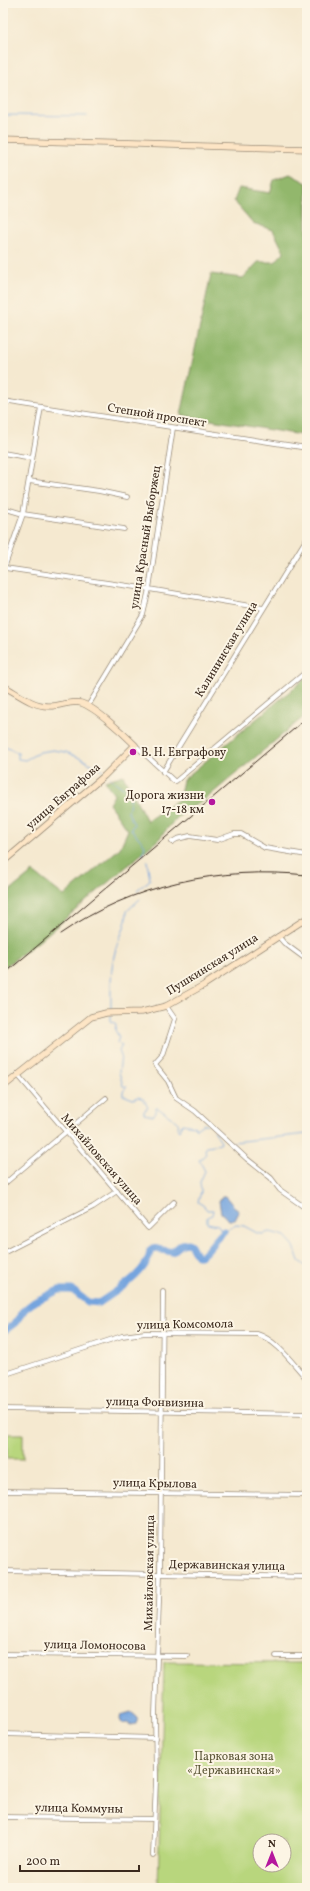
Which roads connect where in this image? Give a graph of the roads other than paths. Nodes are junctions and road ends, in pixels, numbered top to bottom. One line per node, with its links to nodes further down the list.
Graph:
1 (3, 140): 2 (street)
2 (307, 149)
3 (3, 401): 4 (street, Степной проспект)
4 (41, 407): 5 (street, Степной проспект); 8 (street)
5 (173, 428): 6 (street, Степной проспект); 16 (street, улица Красный Выборжец)
6 (307, 448)
7 (3, 453): 8 (street)
8 (32, 458): 9 (street)
9 (29, 481): 10 (street); 12 (street)
10 (127, 497)
11 (3, 508): 12 (street)
12 (23, 514): 13 (street); 15 (street)
13 (124, 529)
14 (307, 538): 17 (street, Калининская улица)
15 (4, 569): 16 (street)
16 (149, 589): 17 (street); 20 (street, улица Красный Выборжец)
17 (263, 608): 22 (street, Калининская улица)
18 (307, 671): 22 (street)
19 (3, 686): 20 (street)
20 (88, 706): 21 (street)
21 (135, 745): 22 (street); 25 (street, улица Евграфова)
22 (164, 772)
23 (172, 842): 24 (street)
24 (307, 855)
25 (3, 862)
26 (307, 918): 27 (street, Пушкинская улица)
27 (278, 936): 28 (street); 29 (street, Пушкинская улица)
28 (307, 960)
29 (166, 1006): 30 (street, Пушкинская улица); 37 (street)
30 (18, 1074): 31 (street, Пушкинская улица); 33 (street, Михайловская улица)
31 (3, 1087)
32 (106, 1098): 33 (street)
33 (67, 1133): 34 (street); 35 (street, Михайловская улица)
34 (3, 1186)
35 (117, 1191): 36 (street, Михайловская улица); 38 (street)
36 (174, 1202)
37 (307, 1209)
38 (3, 1253)
39 (163, 1291): 40 (street, Михайловская улица)
40 (162, 1333): 41 (street, улица Комсомола); 42 (street, улица Комсомола); 44 (street, Михайловская улица)
41 (3, 1375)
42 (307, 1379)
43 (3, 1409): 44 (street, улица Фонвизина)
44 (161, 1412): 45 (street, улица Фонвизина); 47 (street, Михайловская улица)
45 (307, 1414)
46 (3, 1491): 47 (street, улица Крылова)
47 (160, 1493): 48 (street, улица Крылова); 50 (street, Михайловская улица)
48 (307, 1495)
49 (3, 1571): 50 (street, Державинская улица)
50 (160, 1574): 51 (street, Державинская улица); 53 (street, Михайловская улица)
51 (307, 1577)
52 (3, 1654): 53 (street, улица Ломоносова)
53 (158, 1656): 54 (street, улица Ломоносова); 58 (street, Михайловская улица)
54 (187, 1656)
55 (276, 1656): 56 (street)
56 (307, 1656)
57 (3, 1734): 58 (street)
58 (156, 1738): 60 (street, Михайловская улица)
59 (3, 1817): 60 (street, улица Коммуны)
60 (154, 1819): 61 (street, Михайловская улица)
61 (153, 1856)

